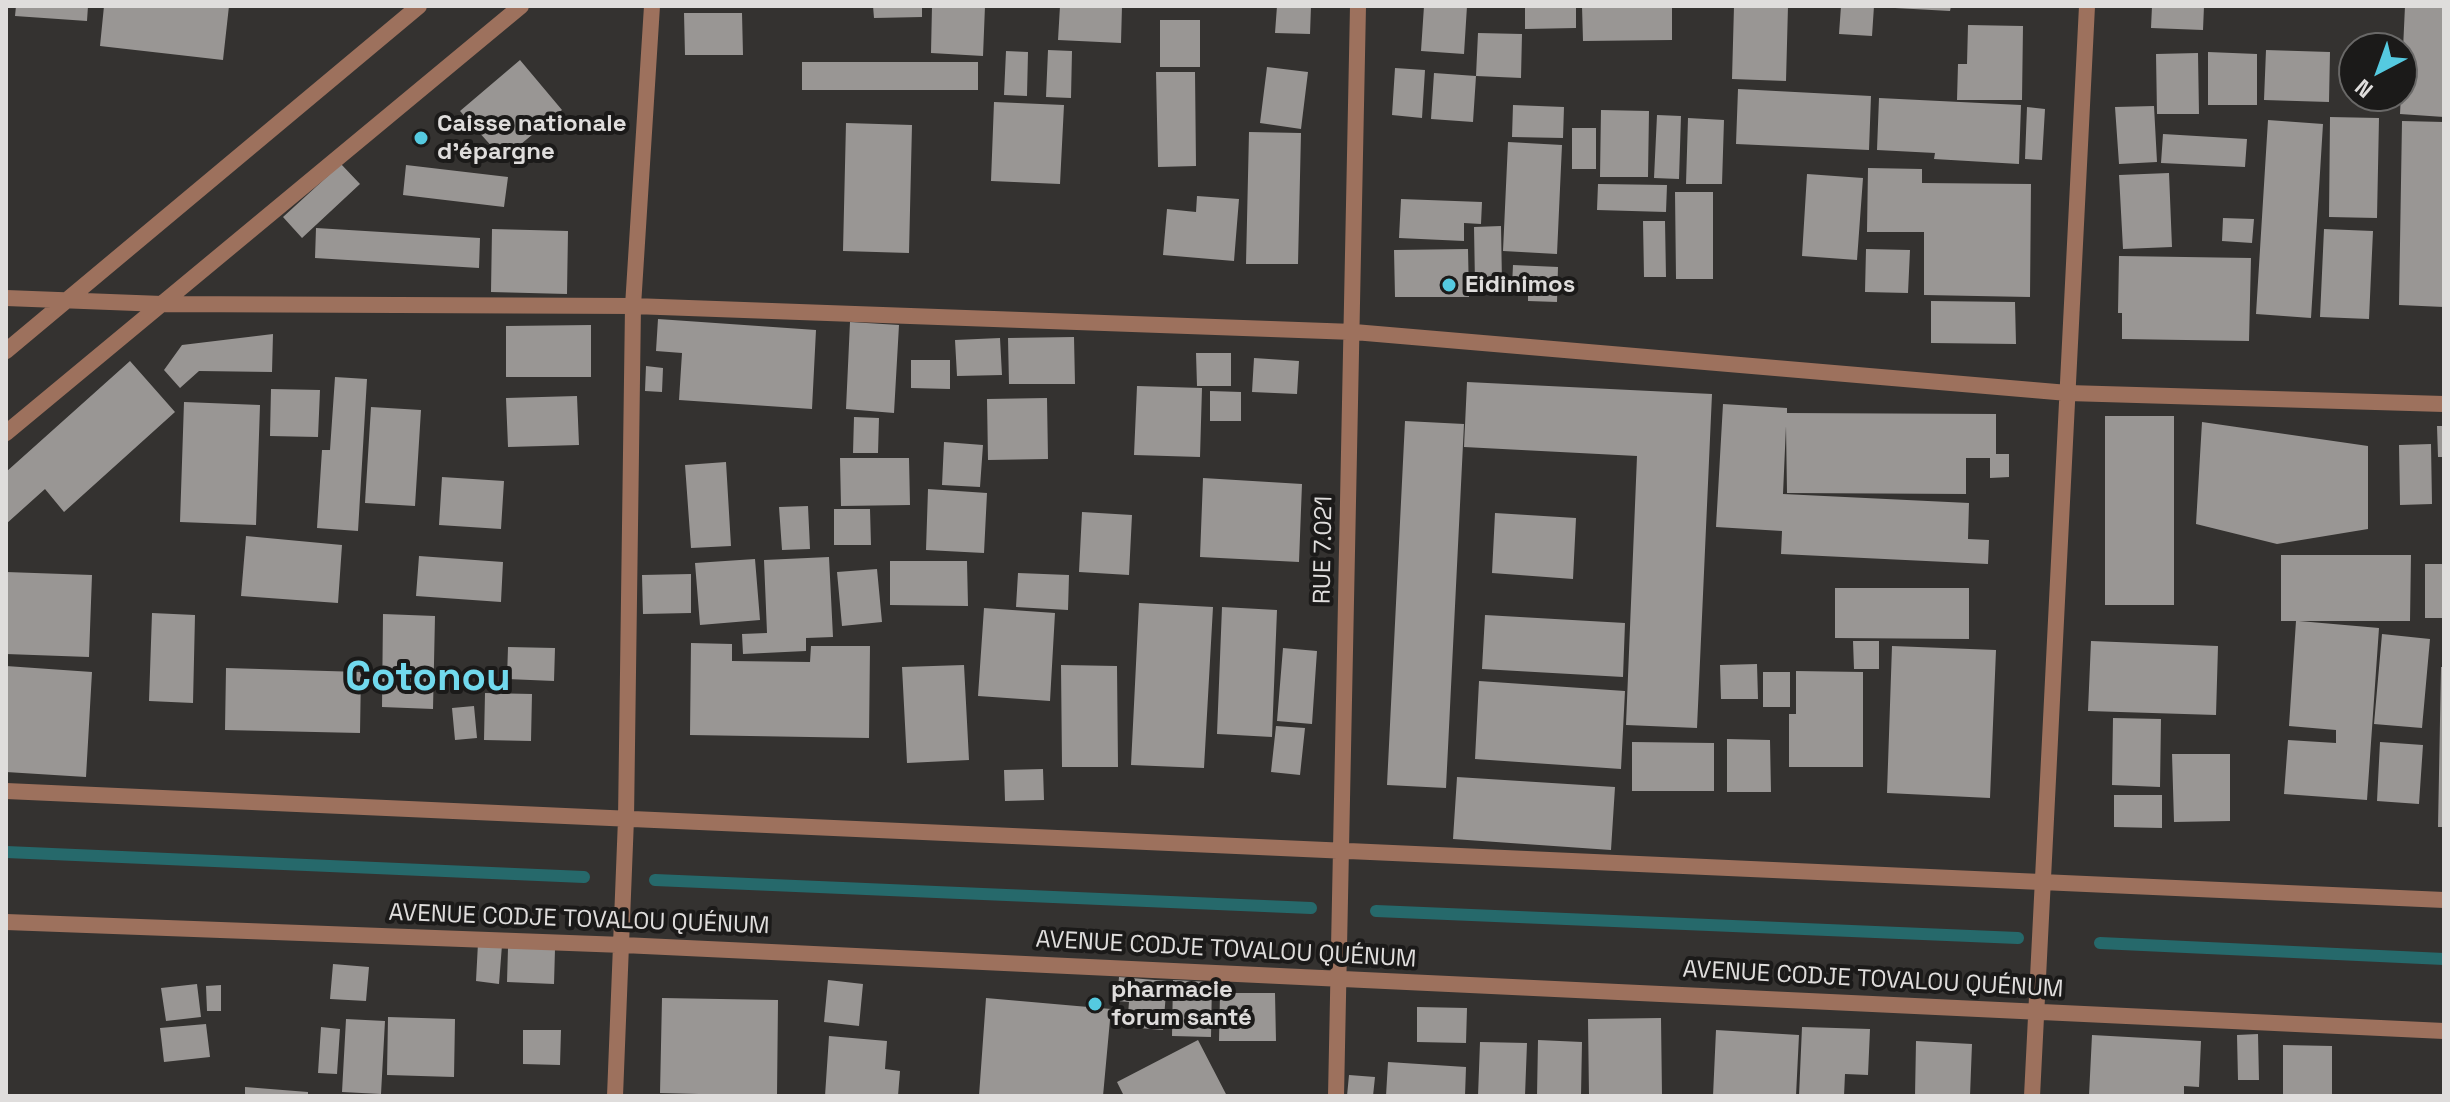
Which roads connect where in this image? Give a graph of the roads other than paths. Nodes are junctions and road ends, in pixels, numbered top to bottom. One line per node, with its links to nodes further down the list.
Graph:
1 (419, 6): 7 (street)
2 (521, 6): 8 (street)
3 (652, 6): 9 (street)
4 (1358, 6): 10 (street, RUE 7.021)
5 (2087, 6): 12 (street)
6 (6, 298): 7 (street)
7 (65, 302): 8 (street); 11 (street)
8 (162, 304): 9 (street); 14 (street)
9 (633, 306): 10 (street); 16 (street)
10 (1354, 332): 12 (street); 17 (street, RUE 7.021)
11 (6, 351)
12 (2068, 393): 13 (street); 18 (street)
13 (2444, 404)
14 (6, 433)
15 (6, 791): 16 (street)
16 (626, 819): 17 (street); 21 (street)
17 (1341, 851): 18 (street); 22 (street, RUE 7.021)
18 (2043, 882): 19 (street); 23 (street)
19 (2444, 900)
20 (6, 922): 21 (street, AVENUE CODJE TOVALOU QUÉNUM)
21 (623, 945): 22 (street, AVENUE CODJE TOVALOU QUÉNUM); 25 (street)
22 (1339, 980): 23 (street, AVENUE CODJE TOVALOU QUÉNUM); 26 (street, RUE 7.021)
23 (2037, 1012): 24 (street, AVENUE CODJE TOVALOU QUÉNUM); 27 (street)
24 (2444, 1031)
25 (615, 1096)
26 (1336, 1096)
27 (2032, 1096)

